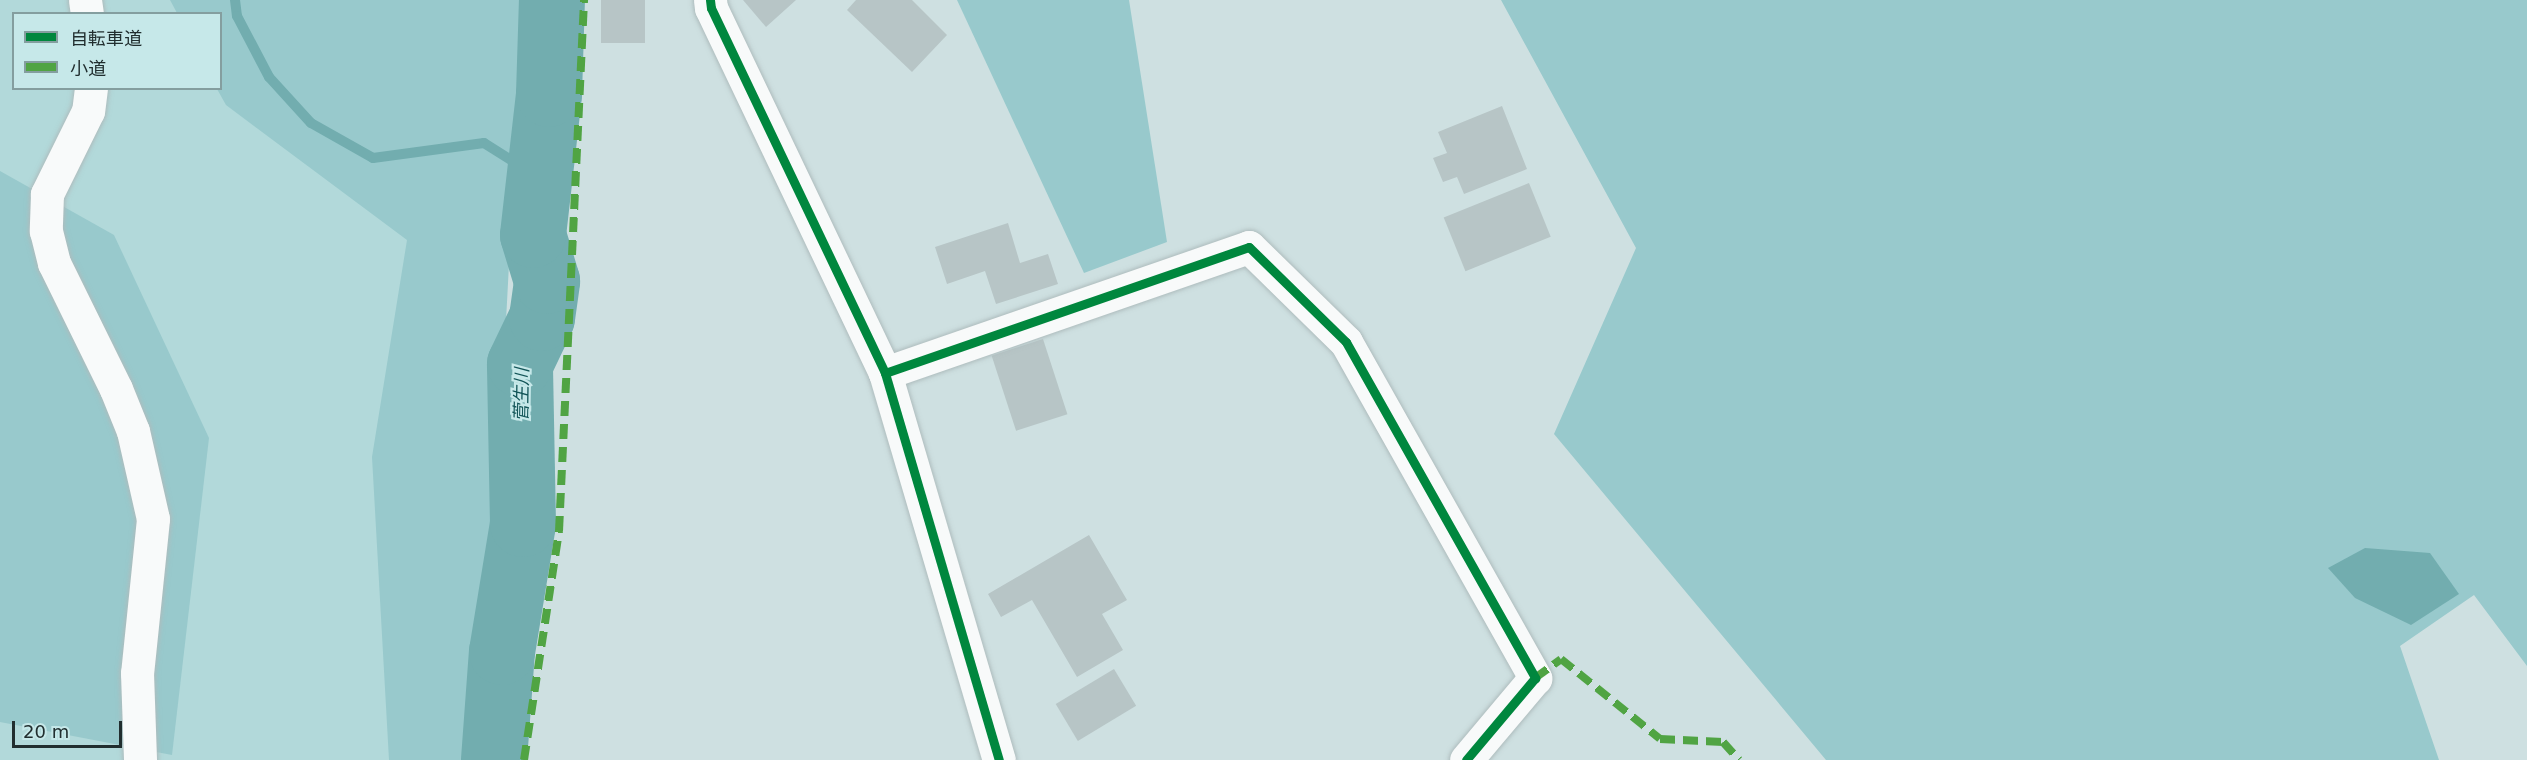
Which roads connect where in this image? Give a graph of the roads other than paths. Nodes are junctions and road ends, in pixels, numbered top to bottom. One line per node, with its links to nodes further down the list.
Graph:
1 (710, 0): 3 (street)
2 (91, 90): 4 (street)
3 (885, 373): 5 (street); 6 (street)
4 (140, 760)
5 (999, 760)
6 (1466, 760)

